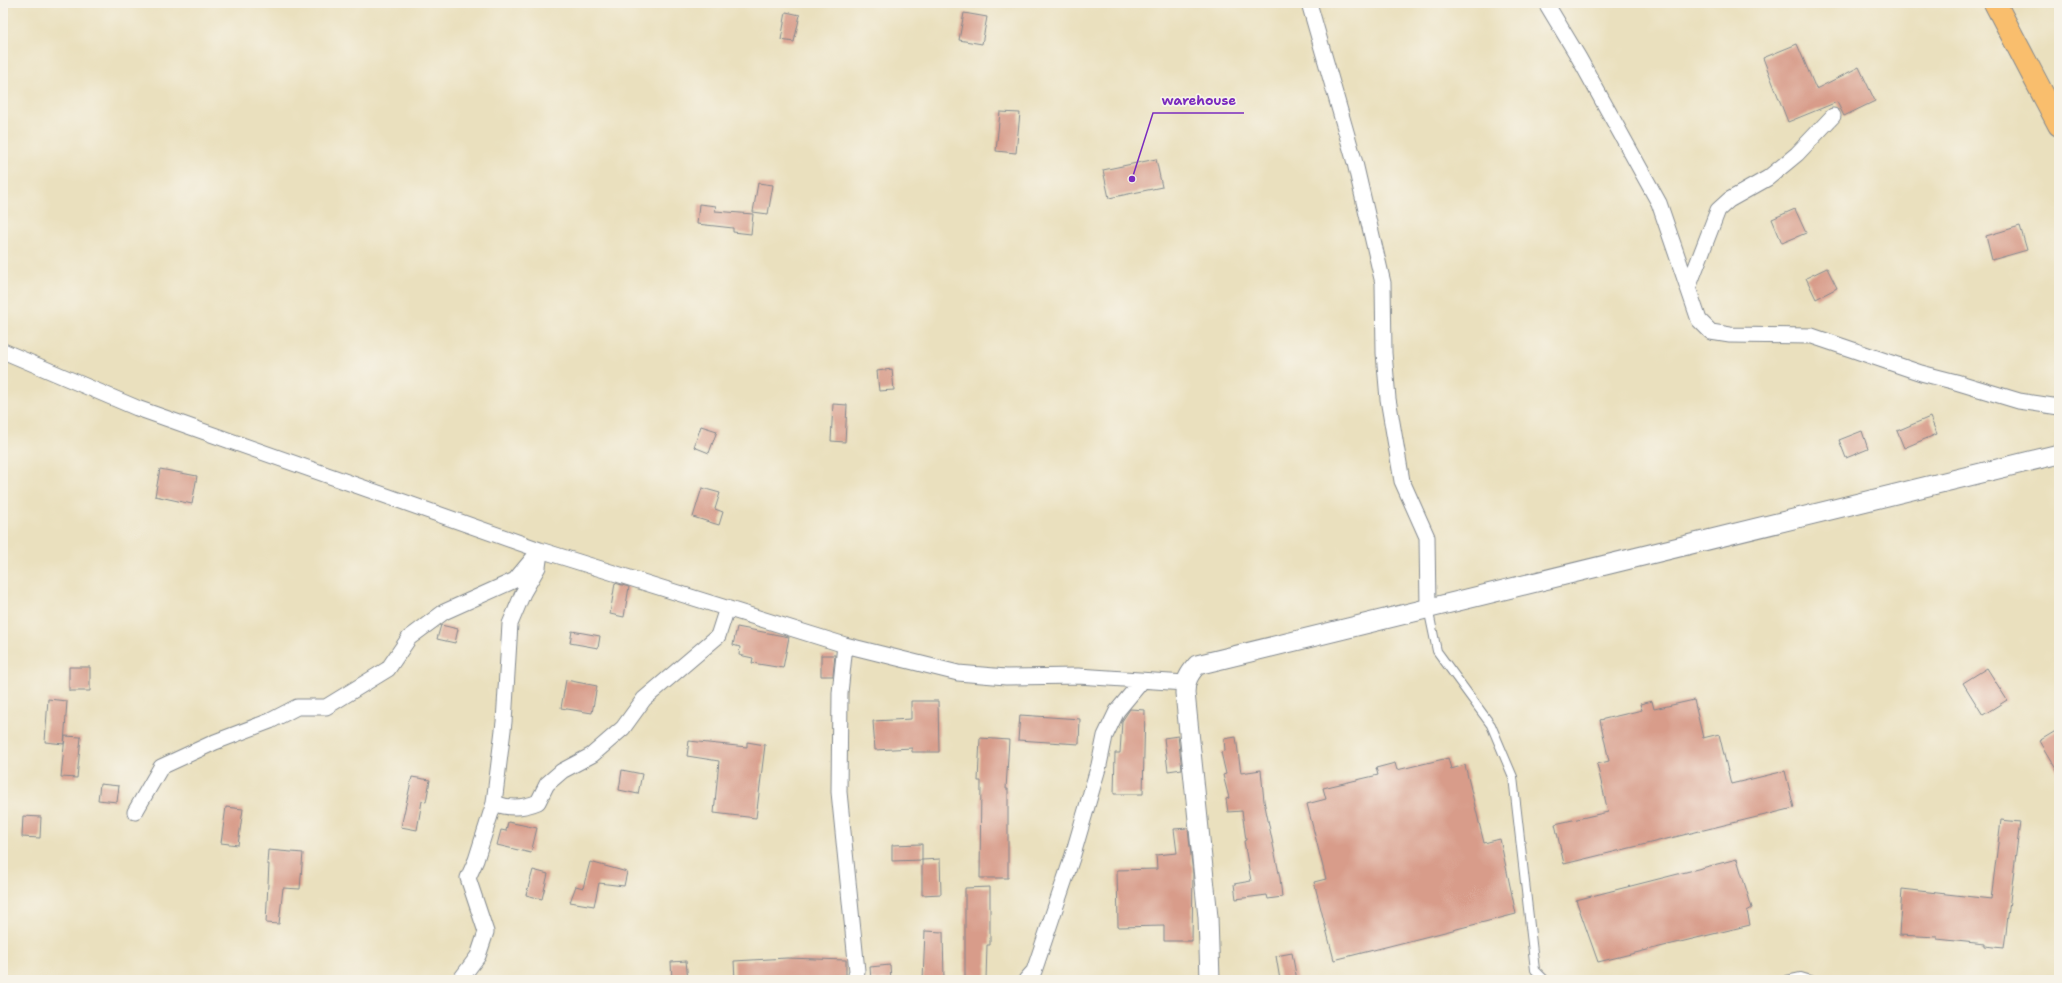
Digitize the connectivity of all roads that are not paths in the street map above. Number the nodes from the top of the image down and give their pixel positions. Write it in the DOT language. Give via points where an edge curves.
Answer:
graph roads {
  1 [pos="1309,3"];
  2 [pos="1546,3"];
  3 [pos="1996,3"];
  4 [pos="1833,116"];
  5 [pos="2059,125"];
  6 [pos="1688,288"];
  7 [pos="3,351"];
  8 [pos="2059,407"];
  9 [pos="2059,454"];
  10 [pos="540,550"];
  11 [pos="1428,607"];
  12 [pos="727,608"];
  13 [pos="845,645"];
  14 [pos="1142,681"];
  15 [pos="1185,683"];
  16 [pos="494,803"];
  17 [pos="135,812"];
  18 [pos="460,980"];
  19 [pos="855,980"];
  20 [pos="1026,980"];
  21 [pos="1210,980"];
  22 [pos="1546,980"];
  23 [pos="1787,980"];
  24 [pos="1811,980"];
  1 -- 11 [label="street" via="1355,163 1383,283 1384,353 1388,399 1402,481 1427,537"];
  2 -- 6 [label="street" via="1580,58 1659,203"];
  3 -- 5 [label="main road"];
  4 -- 6 [label="street" via="1768,178 1729,200 1718,210"];
  6 -- 8 [label="street" via="1699,320 1711,332 1730,335 1812,336 1893,365 2019,402"];
  7 -- 10 [label="street" via="137,408"];
  9 -- 11 [label="street"];
  10 -- 12 [label="street"];
  10 -- 16 [label="street" via="538,567 510,624 504,722"];
  10 -- 17 [label="street" via="515,580 444,612 409,638 388,668 326,706 297,707 161,767"];
  11 -- 15 [label="street" via="1197,665"];
  11 -- 22 [label="lane" via="1437,651 1491,726 1513,777 1535,970"];
  12 -- 13 [label="street"];
  12 -- 16 [label="street" via="718,636 644,699 623,728 592,755 562,771 548,784 538,802 528,807 505,808"];
  13 -- 14 [label="street" via="958,673 1006,677 1078,676"];
  13 -- 19 [label="street" via="840,693 839,792 857,971"];
  14 -- 15 [label="street"];
  14 -- 20 [label="street" via="1117,711 1105,736 1072,858 1034,971"];
  15 -- 21 [label="street" via="1208,917"];
  16 -- 18 [label="street" via="468,878 486,932 478,956"];
  23 -- 24 [label="lane" via="1801,977"];
}
